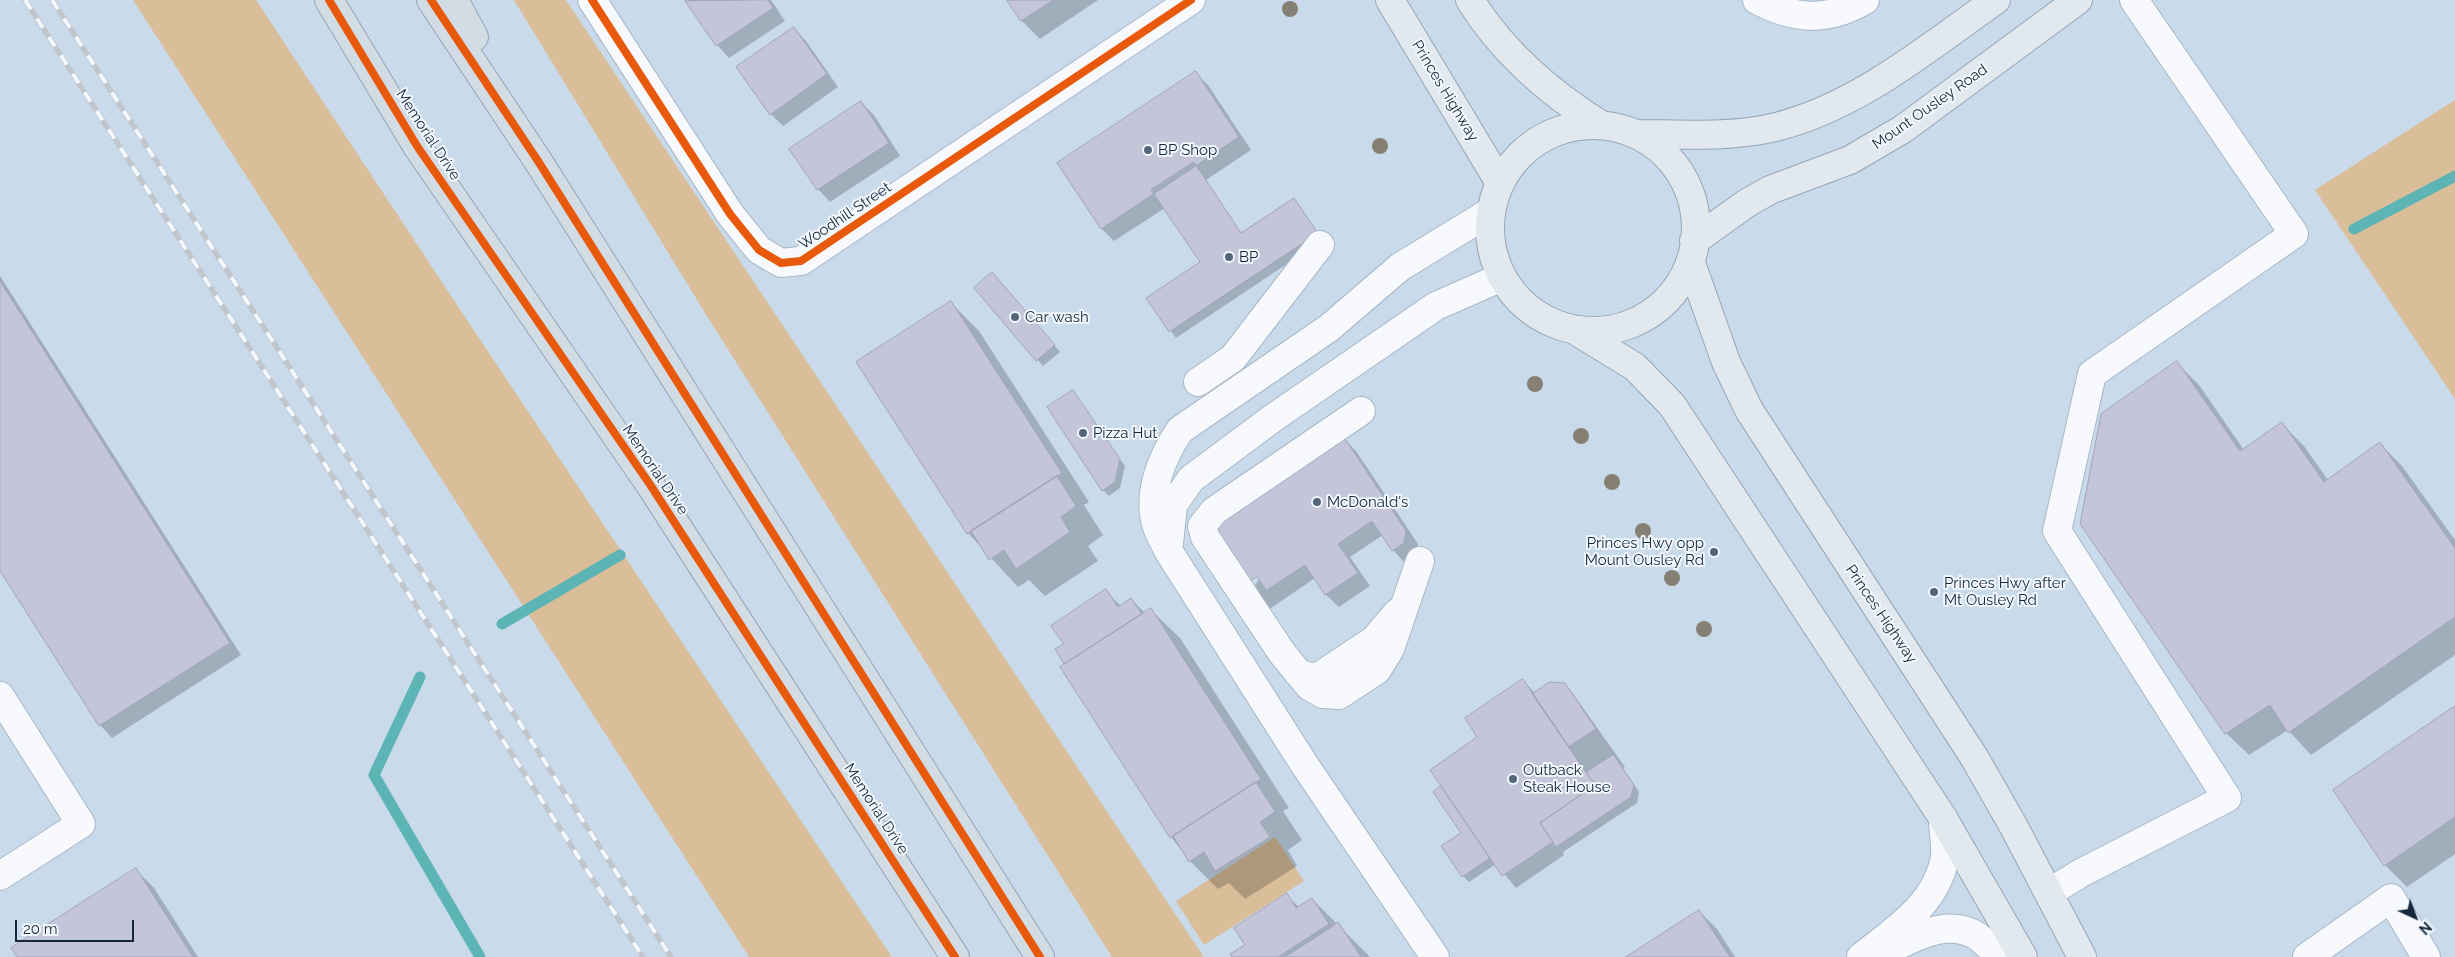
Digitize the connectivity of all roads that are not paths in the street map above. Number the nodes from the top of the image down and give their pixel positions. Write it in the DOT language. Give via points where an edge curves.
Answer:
graph roads {
  1 [pos="314,0"];
  2 [pos="329,0"];
  3 [pos="431,0"];
  4 [pos="454,0"];
  5 [pos="592,0"];
  6 [pos="1191,0"];
  7 [pos="1390,0"];
  8 [pos="1470,0"];
  9 [pos="1758,0"];
  10 [pos="1865,0"];
  11 [pos="1996,0"];
  12 [pos="2078,0"];
  13 [pos="2134,0"];
  14 [pos="1601,125"];
  15 [pos="1636,134"];
  16 [pos="417,146"];
  17 [pos="538,161"];
  18 [pos="1500,183"];
  19 [pos="1490,212"];
  20 [pos="1320,245"];
  21 [pos="1693,254"];
  22 [pos="1502,277"];
  23 [pos="1573,329"];
  24 [pos="1198,382"];
  25 [pos="1361,411"];
  26 [pos="1170,552"];
  27 [pos="1420,561"];
  28 [pos="0,696"];
  29 [pos="1943,818"];
  30 [pos="0,876"];
  31 [pos="2050,892"];
  32 [pos="955,957"];
  33 [pos="1040,957"];
  34 [pos="1435,957"];
  35 [pos="1861,957"];
  36 [pos="1874,957"];
  37 [pos="2001,957"];
  38 [pos="2023,957"];
  39 [pos="2082,957"];
  40 [pos="2307,957"];
  41 [pos="2426,957"];
  1 -- 16 [label="highway"];
  2 -- 16 [label="highway, Memorial Drive"];
  3 -- 17 [label="highway"];
  4 -- 17 [label="highway"];
  5 -- 6 [label="street, Woodhill Street" via="730,214 758,250 781,263 801,262"];
  7 -- 18 [label="main road, Princes Highway"];
  8 -- 14 [label="main road" via="1494,36 1515,58 1567,104"];
  9 -- 10 [label="street" via="1773,8 1803,16 1820,16 1847,10"];
  11 -- 15 [label="main road" via="1893,72 1809,117 1776,127 1738,133"];
  12 -- 21 [label="main road, Mount Ousley Road" via="1876,146 1850,160 1770,190 1747,203"];
  13 -- 31 [label="street" via="2294,234 2092,374 2058,531 2227,798"];
  14 -- 15 [label="main road"];
  14 -- 18 [label="main road" via="1571,127 1542,138 1517,157"];
  15 -- 21 [label="main road, Princes Highway" via="1665,154 1684,179 1694,209"];
  16 -- 32 [label="highway, Memorial Drive" via="651,486"];
  17 -- 33 [label="highway"];
  18 -- 19 [label="main road"];
  19 -- 22 [label="main road" via="1491,246"];
  19 -- 26 [label="street" via="1400,267 1329,328 1180,430 1162,464 1153,506 1157,527"];
  20 -- 24 [label="street" via="1233,358"];
  21 -- 23 [label="main road, Mount Ousley Road" via="1666,299 1639,320 1607,330"];
  21 -- 31 [label="main road, Princes Highway" via="1726,362 1749,410 1974,757"];
  22 -- 23 [label="main road" via="1520,302 1545,319"];
  22 -- 26 [label="street" via="1436,306 1273,418 1191,479 1173,504"];
  23 -- 29 [label="main road" via="1635,367 1672,405"];
  25 -- 27 [label="street" via="1214,511 1202,526 1209,544 1282,653 1298,673 1310,677 1320,676 1374,640 1404,604"];
  26 -- 34 [label="street" via="1304,764"];
  28 -- 30 [label="street" via="81,824"];
  29 -- 35 [label="street" via="1945,856 1935,886 1916,914"];
  29 -- 38 [label="main road"];
  31 -- 39 [label="main road, Princes Highway"];
  36 -- 37 [label="street" via="1930,932 1954,928 1976,936"];
  40 -- 41 [label="street" via="2391,898"];
}
